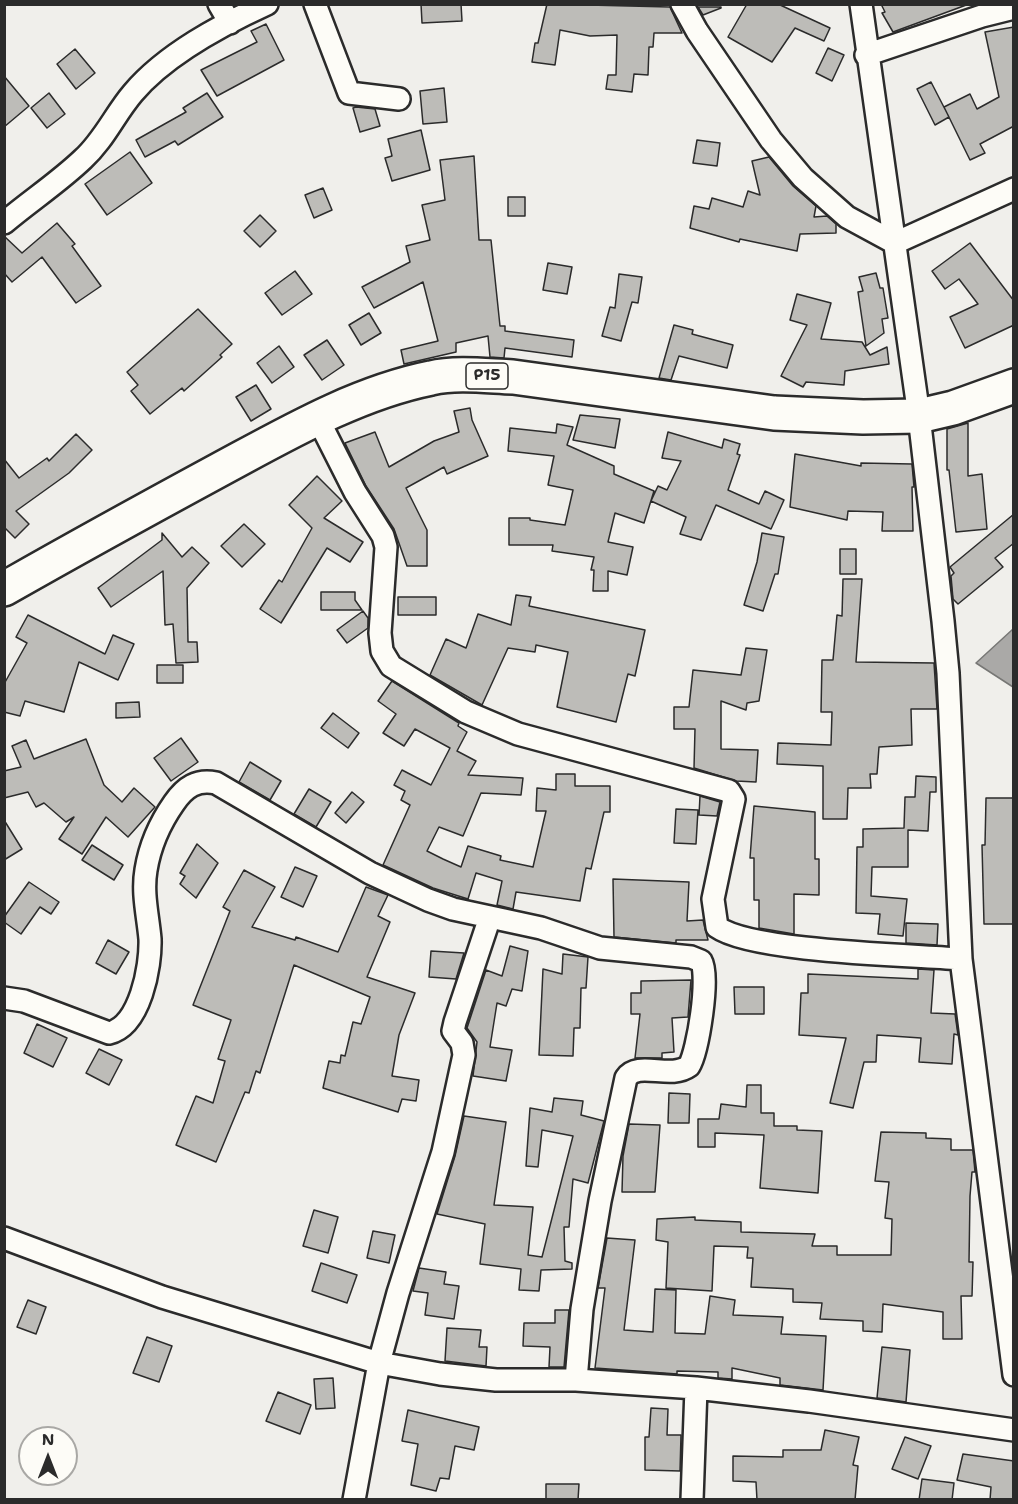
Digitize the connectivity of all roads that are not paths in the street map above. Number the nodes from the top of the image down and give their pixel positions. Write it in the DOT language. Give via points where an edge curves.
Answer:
graph roads {
  1 [pos="219,4"];
  2 [pos="267,4"];
  3 [pos="315,4"];
  4 [pos="682,4"];
  5 [pos="861,4"];
  6 [pos="1014,8"];
  7 [pos="230,23"];
  8 [pos="866,55"];
  9 [pos="399,99"];
  10 [pos="1014,189"];
  11 [pos="4,223"];
  12 [pos="895,243"];
  13 [pos="1014,386"];
  14 [pos="919,416"];
  15 [pos="318,419"];
  16 [pos="4,589"];
  17 [pos="490,917"];
  18 [pos="961,958"];
  19 [pos="4,998"];
  20 [pos="4,1238"];
  21 [pos="1005,1248"];
  22 [pos="379,1362"];
  23 [pos="1014,1375"];
  24 [pos="576,1380"];
  25 [pos="696,1388"];
  26 [pos="1014,1430"];
  27 [pos="354,1500"];
  28 [pos="692,1500"];
  1 -- 7 [label="street"];
  2 -- 7 [label="street"];
  3 -- 9 [label="street" via="349,93"];
  4 -- 12 [label="street" via="771,140 803,178 846,218"];
  5 -- 8 [label="street"];
  6 -- 8 [label="street"];
  7 -- 11 [label="street" via="149,78 85,158"];
  8 -- 12 [label="street"];
  10 -- 12 [label="street"];
  12 -- 14 [label="street"];
  13 -- 14 [label="main road, P15"];
  14 -- 15 [label="main road, P15" via="774,413 522,378 472,375 413,382"];
  14 -- 18 [label="street" via="948,673"];
  15 -- 16 [label="main road, P15" via="160,501"];
  15 -- 18 [label="street" via="355,492 383,536 386,547 380,633 382,651 391,666 466,711 518,734 729,791 734,800 713,899 717,927 726,933 777,945"];
  17 -- 19 [label="street" via="453,909 405,891 216,783 204,780 189,786 176,800 153,842 146,871 150,956 128,1024 109,1033 24,1001"];
  17 -- 22 [label="street" via="453,1031 462,1043 464,1055 443,1152"];
  17 -- 24 [label="street" via="541,928 600,948 696,958 704,969 695,1048 689,1066 674,1072 639,1069 627,1078 598,1212 582,1309"];
  18 -- 21 [label="street"];
  20 -- 22 [label="street" via="162,1297"];
  21 -- 23 [label="street"];
  22 -- 24 [label="street" via="496,1380"];
  22 -- 27 [label="street"];
  24 -- 25 [label="street"];
  25 -- 26 [label="street"];
  25 -- 28 [label="street"];
}
